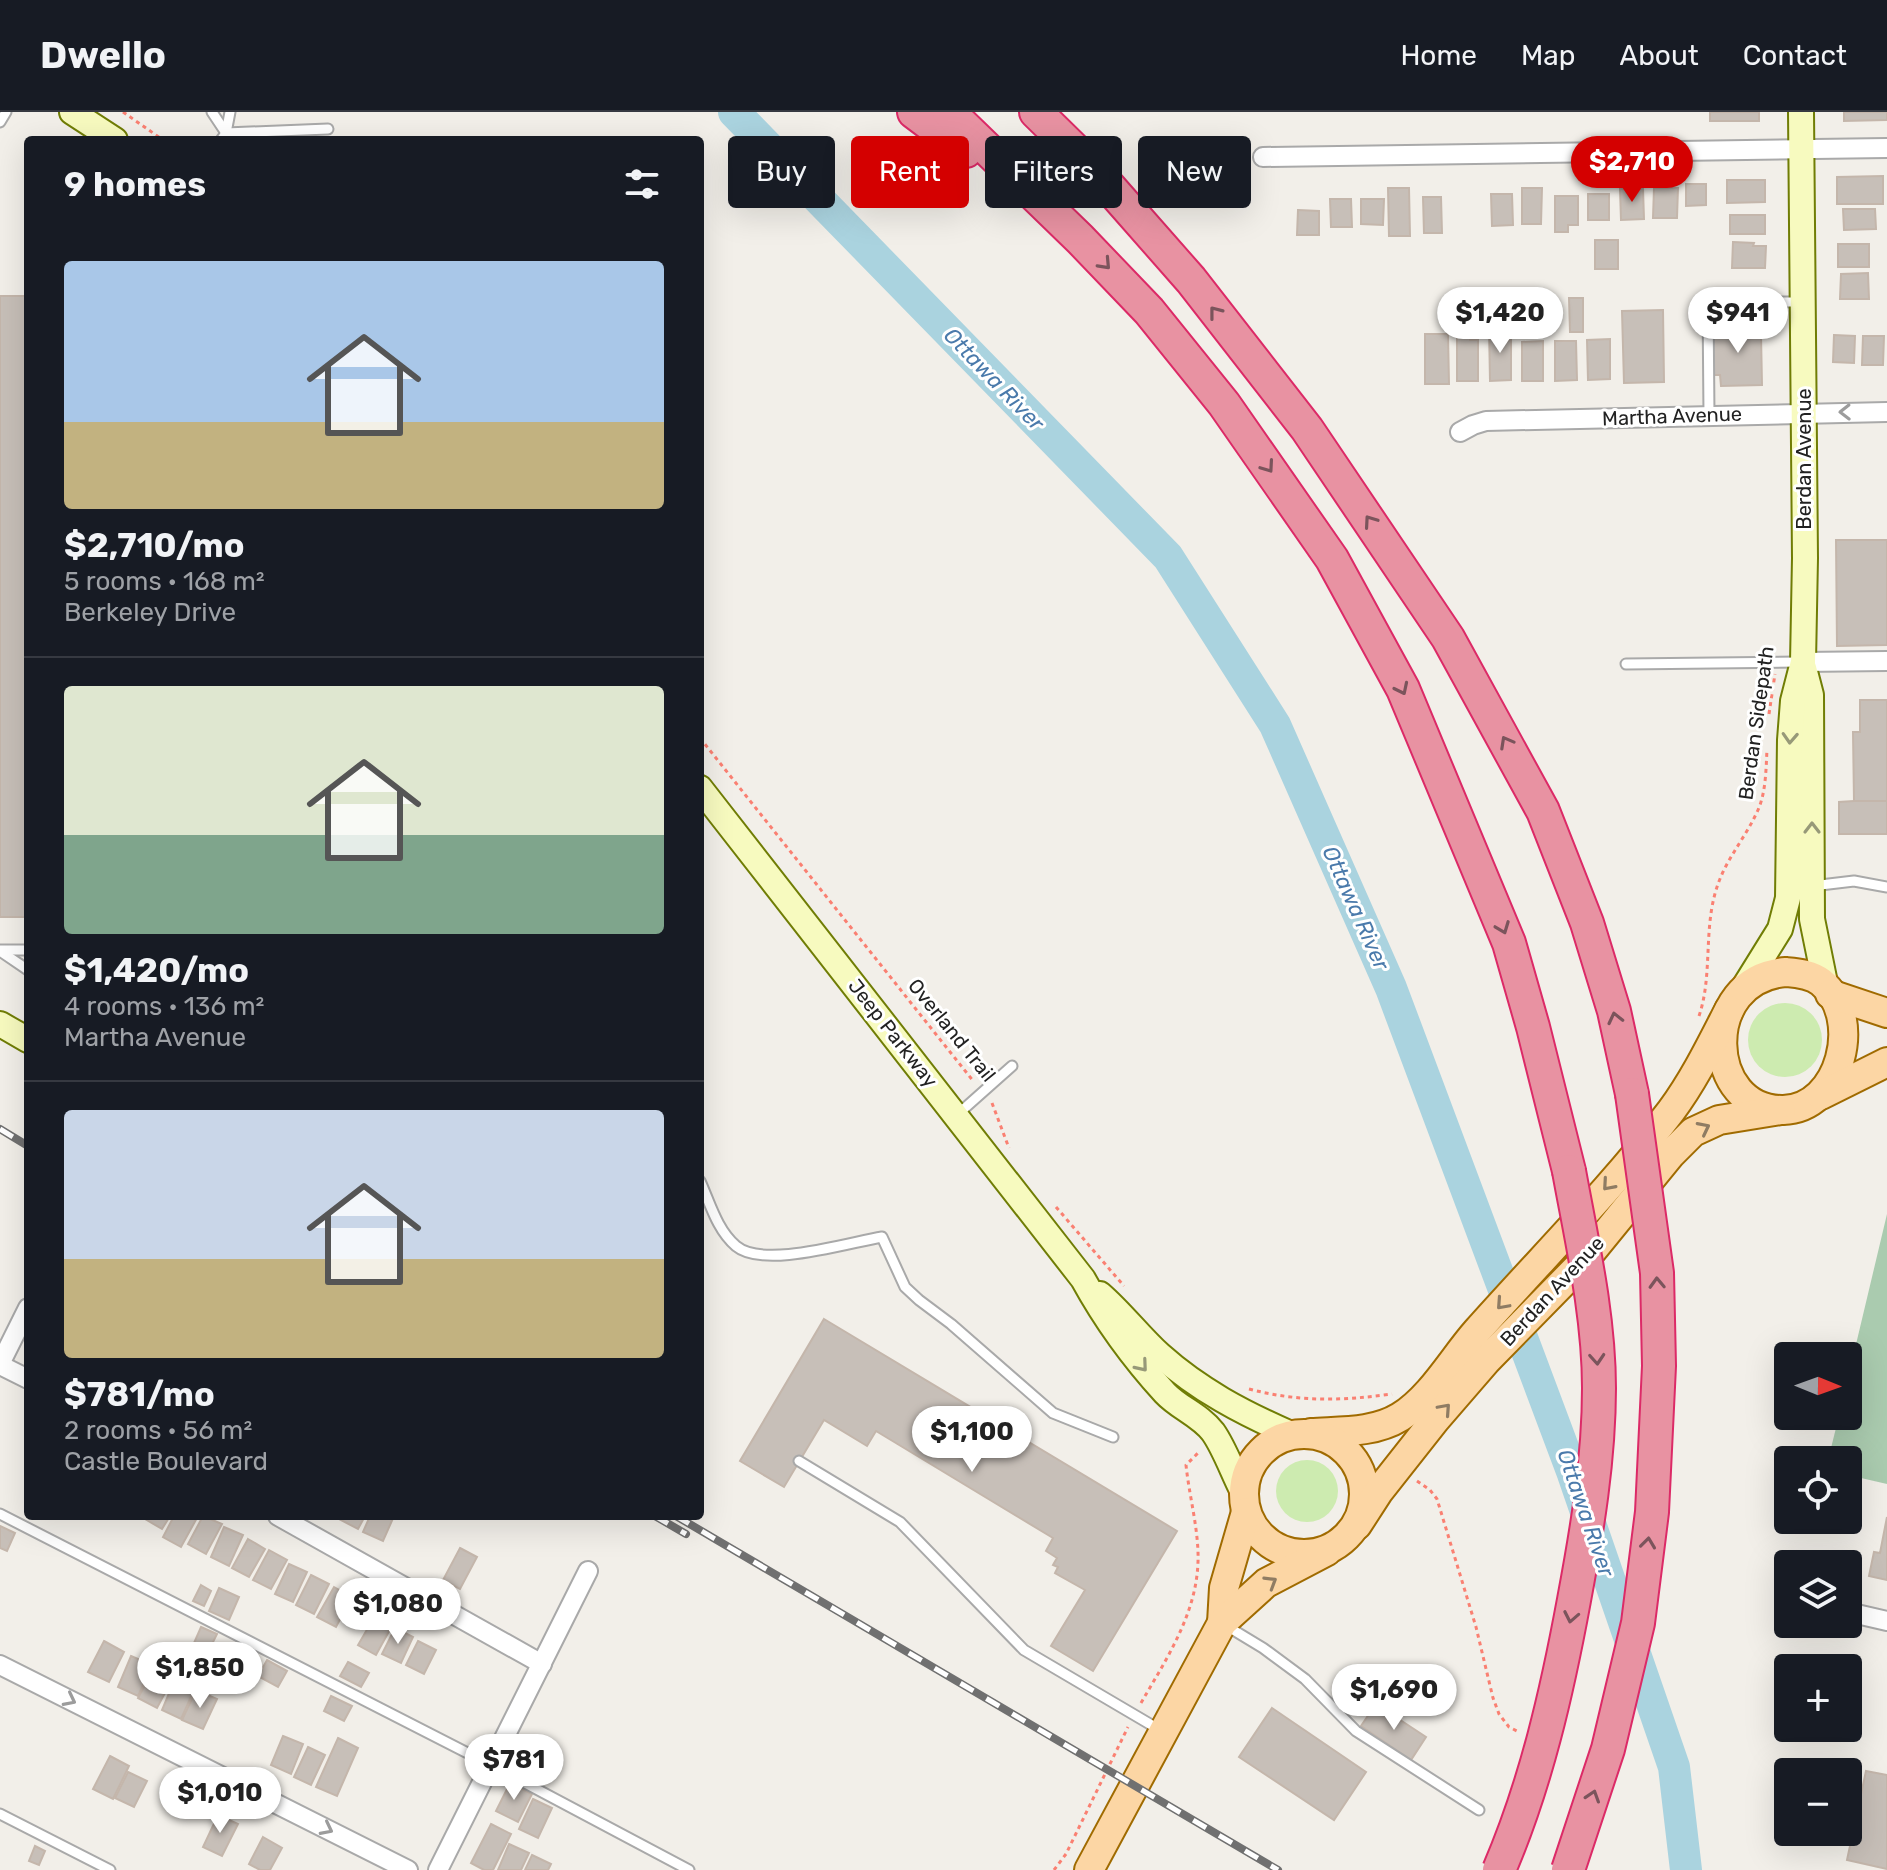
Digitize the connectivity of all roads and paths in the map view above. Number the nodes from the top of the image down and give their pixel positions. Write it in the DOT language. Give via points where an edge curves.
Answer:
graph roads {
  1 [pos="6,112"];
  2 [pos="72,112"];
  3 [pos="123,112"];
  4 [pos="212,112"];
  5 [pos="230,112"];
  6 [pos="914,112"];
  7 [pos="949,112"];
  8 [pos="1036,112"];
  9 [pos="1054,112"];
  10 [pos="1801,112"];
  11 [pos="0,122"];
  12 [pos="328,129"];
  13 [pos="109,136"];
  14 [pos="157,136"];
  15 [pos="224,136"];
  16 [pos="1060,136"];
  17 [pos="1070,136"];
  18 [pos="1887,148"];
  19 [pos="1801,150"];
  20 [pos="1263,157"];
  21 [pos="1122,202"];
  22 [pos="1064,222"];
  23 [pos="1803,302"];
  24 [pos="1887,412"];
  25 [pos="1804,413"];
  26 [pos="1709,415"];
  27 [pos="1460,432"];
  28 [pos="1887,661"];
  29 [pos="1778,662"];
  30 [pos="1803,662"];
  31 [pos="1626,664"];
  32 [pos="1768,727"];
  33 [pos="704,743"];
  34 [pos="1768,743"];
  35 [pos="704,793"];
  36 [pos="1812,886"];
  37 [pos="1887,887"];
  38 [pos="24,950"];
  39 [pos="0,951"];
  40 [pos="24,967"];
  41 [pos="1828,991"];
  42 [pos="1736,999"];
  43 [pos="1887,1013"];
  44 [pos="1697,1022"];
  45 [pos="0,1024"];
  46 [pos="24,1038"];
  47 [pos="1887,1062"];
  48 [pos="1012,1066"];
  49 [pos="983,1092"];
  50 [pos="1813,1099"];
  51 [pos="1781,1110"];
  52 [pos="957,1115"];
  53 [pos="1014,1154"];
  54 [pos="704,1190"];
  55 [pos="1054,1205"];
  56 [pos="1083,1279"];
  57 [pos="1131,1293"];
  58 [pos="24,1316"];
  59 [pos="0,1364"];
  60 [pos="24,1377"];
  61 [pos="1246,1388"];
  62 [pos="1394,1394"];
  63 [pos="1301,1434"];
  64 [pos="1113,1437"];
  65 [pos="1195,1453"];
  66 [pos="799,1461"];
  67 [pos="1417,1481"];
  68 [pos="1245,1502"];
  69 [pos="0,1514"];
  70 [pos="285,1520"];
  71 [pos="1357,1525"];
  72 [pos="1327,1551"];
  73 [pos="1198,1552"];
  74 [pos="588,1571"];
  75 [pos="1862,1615"];
  76 [pos="1887,1621"];
  77 [pos="1222,1623"];
  78 [pos="542,1664"];
  79 [pos="0,1665"];
  80 [pos="1517,1731"];
  81 [pos="1163,1732"];
  82 [pos="491,1765"];
  83 [pos="1479,1810"];
  84 [pos="0,1814"];
  85 [pos="110,1870"];
  86 [pos="408,1870"];
  87 [pos="438,1870"];
  88 [pos="689,1870"];
  89 [pos="1089,1870"];
  90 [pos="1499,1870"];
  91 [pos="1568,1870"];
  1 -- 11 [label="lane"];
  2 -- 13 [label="street"];
  3 -- 14 [label="path"];
  4 -- 15 [label="lane"];
  5 -- 15 [label="lane"];
  6 -- 22 [label="highway"];
  7 -- 22 [label="highway"];
  8 -- 16 [label="highway"];
  9 -- 17 [label="highway"];
  10 -- 19 [label="street, Berdan Avenue"];
  12 -- 15 [label="lane"];
  18 -- 19 [label="street"];
  19 -- 20 [label="street"];
  19 -- 23 [label="street, Berdan Avenue"];
  91 -- 21 [label="highway, one-way, bridge" via="1608,1749 1635,1637 1652,1512 1657,1273 1632,1094 1614,1011 1543,811 1448,638 1307,429 1191,280"];
  22 -- 90 [label="highway, one-way, bridge" via="1149,311 1224,404 1332,559 1403,689 1509,943 1533,1027 1569,1171 1599,1390 1594,1467 1566,1648 1543,1745"];
  23 -- 25 [label="street, Berdan Avenue"];
  23 -- 26 [label="lane" via="1708,302"];
  24 -- 25 [label="street, Martha Avenue, one-way"];
  25 -- 26 [label="street, Martha Avenue"];
  25 -- 30 [label="street, Berdan Avenue"];
  26 -- 27 [label="street, Martha Avenue" via="1486,421"];
  28 -- 30 [label="street"];
  29 -- 30 [label="lane"];
  29 -- 31 [label="lane"];
  29 -- 32 [label="path, Berdan Sidepath"];
  36 -- 30 [label="street, Berdan Avenue, one-way" via="1811,695"];
  30 -- 42 [label="street, Berdan Avenue, one-way" via="1790,740 1788,898 1780,929"];
  33 -- 49 [label="path, Overland Trail"];
  34 -- 44 [label="path, Berdan Sidepath" via="1758,809 1716,889 1705,997"];
  35 -- 52 [label="street, Jeep Parkway"];
  36 -- 37 [label="lane" via="1854,881"];
  36 -- 41 [label="street, Berdan Avenue" via="1812,919"];
  38 -- 39 [label="lane"];
  39 -- 40 [label="lane"];
  41 -- 42 [label="main road" via="1810,977 1786,972 1764,976"];
  41 -- 43 [label="main road"];
  41 -- 50 [label="main road" via="1845,1039 1838,1067"];
  42 -- 51 [label="main road" via="1724,1024 1722,1050 1733,1084 1750,1101"];
  42 -- 63 [label="main road, Berdan Avenue, one-way" via="1691,1080 1650,1137 1420,1400 1401,1417 1370,1429"];
  45 -- 46 [label="street"];
  47 -- 50 [label="main road"];
  48 -- 49 [label="lane"];
  49 -- 52 [label="lane"];
  49 -- 53 [label="path, Overland Trail"];
  50 -- 51 [label="main road"];
  71 -- 51 [label="main road, Berdan Avenue, one-way" via="1404,1457 1486,1361 1582,1263 1693,1132 1719,1120"];
  52 -- 56 [label="street, Jeep Parkway"];
  54 -- 64 [label="lane" via="722,1229 747,1254 771,1256 882,1237 905,1287 919,1300 1053,1413"];
  55 -- 57 [label="path"];
  56 -- 63 [label="street, Jeep Parkway" via="1191,1382 1225,1403"];
  56 -- 68 [label="street, Jeep Parkway, one-way" via="1105,1320 1168,1397 1215,1434"];
  58 -- 59 [label="street"];
  59 -- 60 [label="street"];
  61 -- 62 [label="path" via="1281,1398"];
  63 -- 68 [label="main road" via="1273,1442 1258,1455 1247,1472"];
  63 -- 71 [label="main road" via="1331,1439 1359,1467 1365,1486"];
  65 -- 73 [label="path" via="1186,1465"];
  66 -- 81 [label="lane" via="900,1522 1024,1650"];
  67 -- 80 [label="path" via="1437,1499 1493,1698 1499,1714"];
  68 -- 72 [label="main road" via="1255,1530 1269,1544 1287,1553"];
  68 -- 77 [label="main road" via="1224,1588"];
  69 -- 82 [label="lane"];
  70 -- 78 [label="street"];
  71 -- 72 [label="main road"];
  77 -- 72 [label="main road, one-way" via="1266,1583"];
  74 -- 78 [label="street"];
  75 -- 76 [label="street"];
  77 -- 81 [label="main road"];
  77 -- 83 [label="lane" via="1305,1679 1356,1731"];
  78 -- 82 [label="street"];
  79 -- 86 [label="street, one-way"];
  81 -- 89 [label="main road"];
  82 -- 87 [label="street"];
  82 -- 88 [label="lane"];
  84 -- 85 [label="lane"];
}
